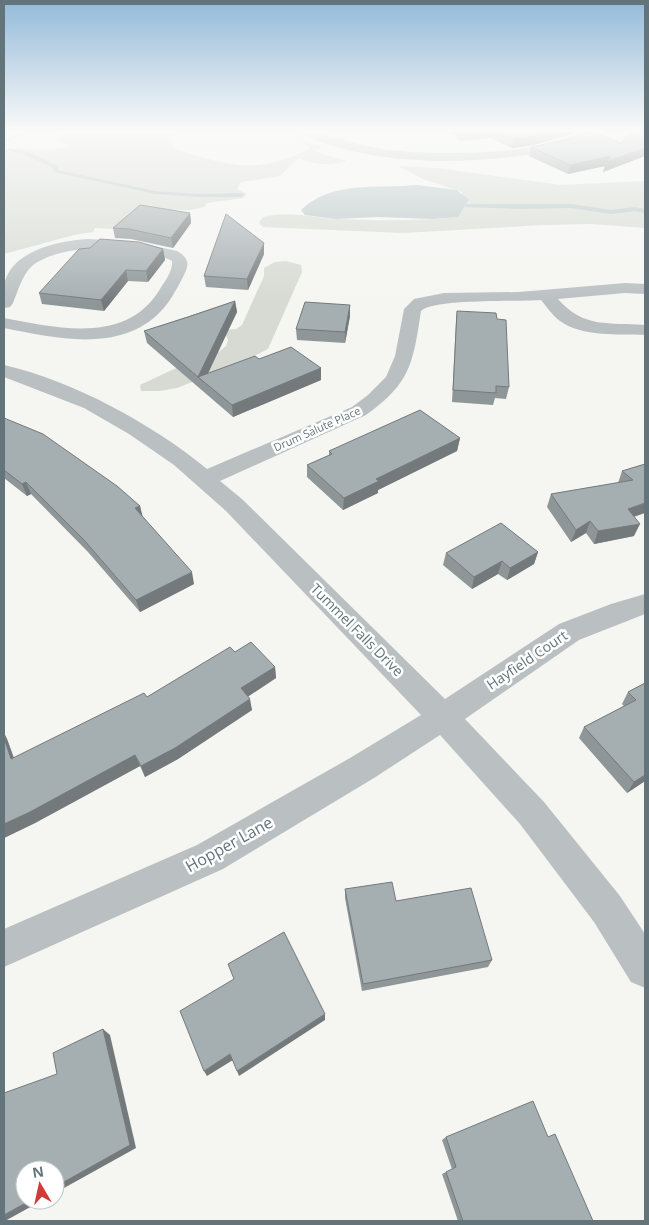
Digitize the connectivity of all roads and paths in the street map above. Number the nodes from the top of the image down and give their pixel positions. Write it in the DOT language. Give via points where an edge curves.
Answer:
graph roads {
  1 [pos="645,289"];
  2 [pos="545,295"];
  3 [pos="4,303"];
  4 [pos="4,323"];
  5 [pos="645,330"];
  6 [pos="4,371"];
  7 [pos="205,478"];
  8 [pos="645,604"];
  9 [pos="443,717"];
  10 [pos="4,948"];
  11 [pos="645,968"];
  1 -- 2 [label="street, Drum Salute Place"];
  2 -- 5 [label="street" via="566,317 577,323"];
  2 -- 7 [label="street, Drum Salute Place" via="444,298 420,303 413,309 401,370 380,397 359,411"];
  3 -- 4 [label="street" via="20,270 27,263 78,244 161,250 181,262 155,309 126,327 79,336"];
  6 -- 7 [label="street, Tummel Falls Drive" via="91,404 137,429"];
  7 -- 9 [label="street, Tummel Falls Drive"];
  8 -- 9 [label="street, Hayfield Court" via="569,632"];
  9 -- 10 [label="street, Hopper Lane" via="210,857"];
  9 -- 11 [label="street, Tummel Falls Drive" via="532,813 607,909"];
}
